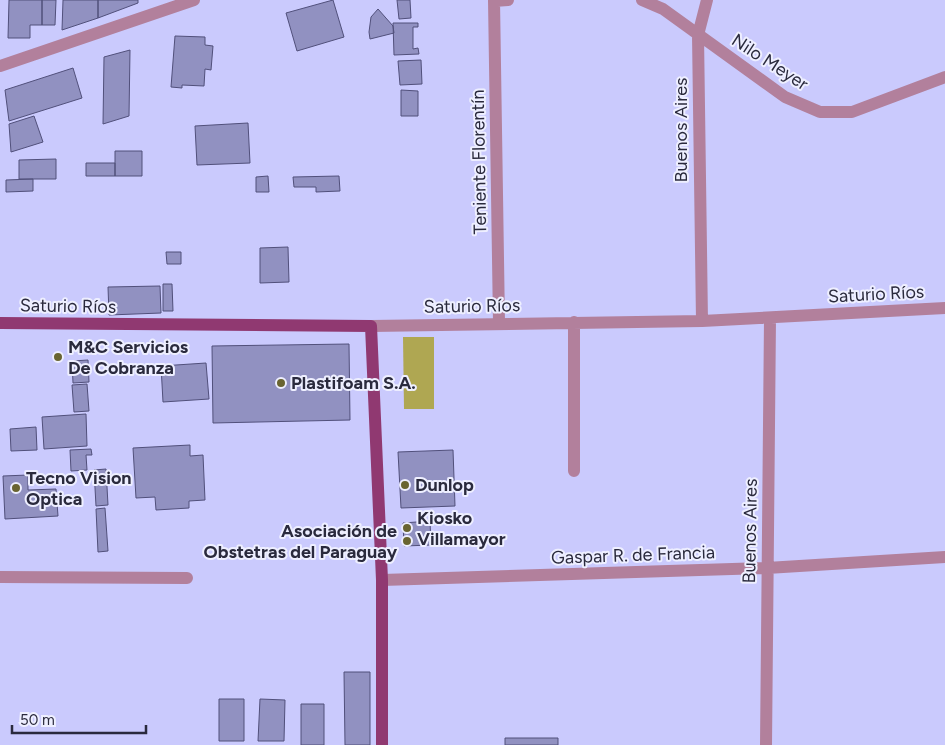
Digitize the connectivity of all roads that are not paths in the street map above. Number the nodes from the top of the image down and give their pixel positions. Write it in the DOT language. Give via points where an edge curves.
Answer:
graph roads {
  1 [pos="194,0"];
  2 [pos="494,0"];
  3 [pos="508,0"];
  4 [pos="642,0"];
  5 [pos="707,0"];
  6 [pos="698,35"];
  7 [pos="0,66"];
  8 [pos="945,77"];
  9 [pos="945,308"];
  10 [pos="770,318"];
  11 [pos="702,321"];
  12 [pos="574,322"];
  13 [pos="0,323"];
  14 [pos="499,323"];
  15 [pos="371,326"];
  16 [pos="574,471"];
  17 [pos="945,557"];
  18 [pos="767,568"];
  19 [pos="0,577"];
  20 [pos="187,578"];
  21 [pos="382,580"];
  22 [pos="382,745"];
  23 [pos="766,745"];
  1 -- 7 [label="street"];
  2 -- 3 [label="street"];
  2 -- 14 [label="street, Teniente Florentín"];
  4 -- 6 [label="street, Nilo Meyer" via="663,9"];
  5 -- 6 [label="street, Buenos Aires"];
  6 -- 8 [label="street, Nilo Meyer" via="785,97 820,112 852,112"];
  6 -- 11 [label="street, Buenos Aires"];
  9 -- 10 [label="street, Saturio Ríos"];
  10 -- 11 [label="street, Saturio Ríos"];
  10 -- 18 [label="street, Buenos Aires"];
  11 -- 12 [label="street, Saturio Ríos"];
  12 -- 14 [label="street, Saturio Ríos"];
  12 -- 16 [label="street"];
  13 -- 15 [label="main road, Saturio Ríos"];
  14 -- 15 [label="street, Saturio Ríos"];
  15 -- 21 [label="main road"];
  17 -- 18 [label="street, Gaspar R. de Francia"];
  18 -- 21 [label="street, Gaspar R. de Francia"];
  18 -- 23 [label="street, Buenos Aires"];
  19 -- 20 [label="street"];
  21 -- 22 [label="main road"];
}
